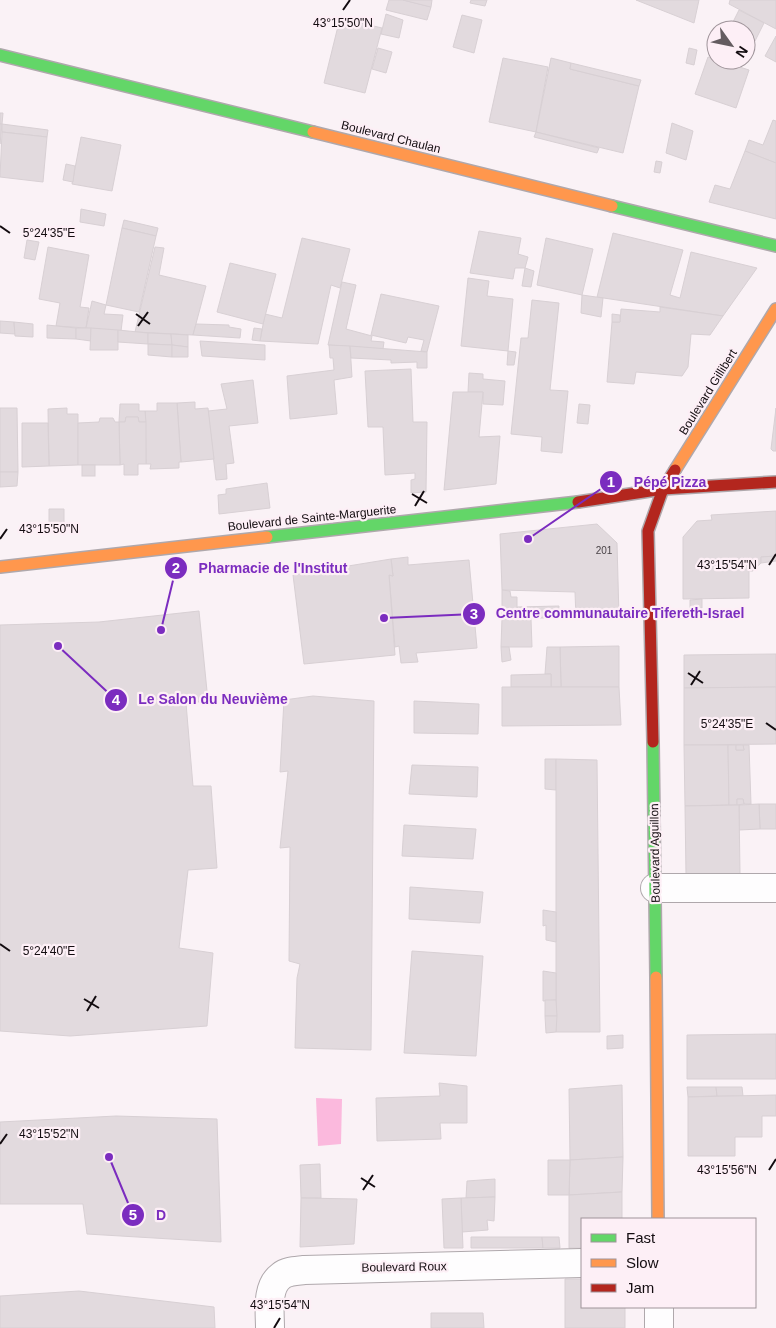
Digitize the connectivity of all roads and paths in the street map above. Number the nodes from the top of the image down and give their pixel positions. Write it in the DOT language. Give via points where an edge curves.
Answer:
graph roads {
  1 [pos="0,56"];
  2 [pos="776,246"];
  3 [pos="776,309"];
  4 [pos="776,482"];
  5 [pos="663,489"];
  6 [pos="0,567"];
  7 [pos="655,888"];
  8 [pos="776,888"];
  9 [pos="658,1218"];
  10 [pos="581,1263"];
  11 [pos="659,1308"];
  12 [pos="270,1328"];
  13 [pos="659,1328"];
  1 -- 2 [label="street, Boulevard Chaulan"];
  3 -- 5 [label="street, Boulevard Gillibert"];
  4 -- 5 [label="street, Boulevard de Sainte-Marguerite"];
  5 -- 6 [label="street, Boulevard de Sainte-Marguerite" via="610,498"];
  5 -- 7 [label="street, Boulevard Aguillon" via="648,531"];
  7 -- 8 [label="street"];
  7 -- 9 [label="street, Boulevard Aguillon"];
  10 -- 12 [label="street, Boulevard Roux" via="291,1272 280,1276 274,1286 270,1297"];
  11 -- 13 [label="street"];
}
